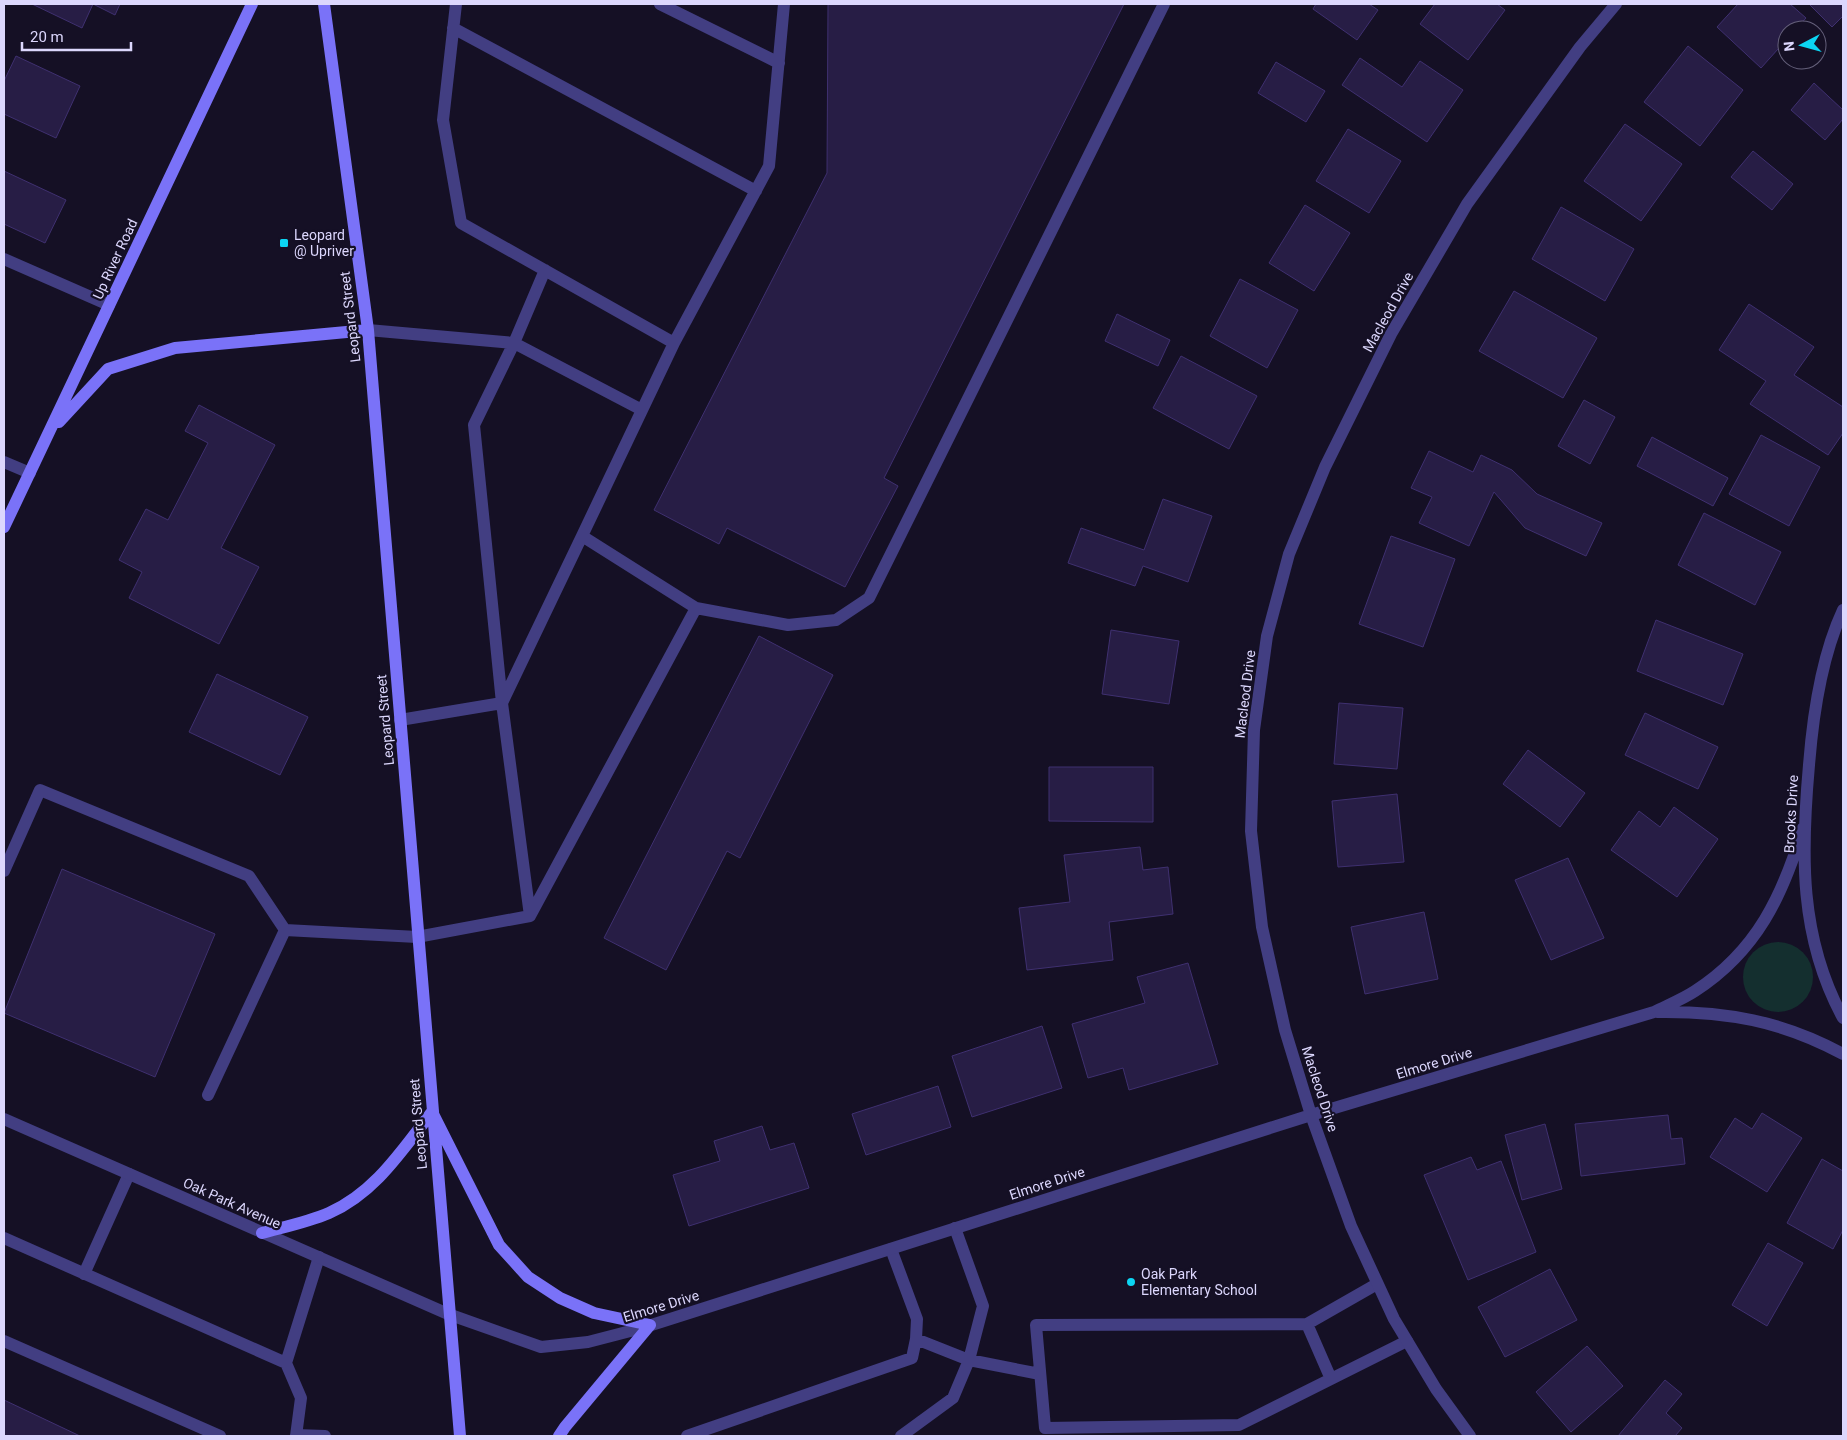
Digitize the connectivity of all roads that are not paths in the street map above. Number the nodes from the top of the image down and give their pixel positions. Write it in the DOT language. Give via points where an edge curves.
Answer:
graph roads {
  1 [pos="252,4"];
  2 [pos="324,4"];
  3 [pos="456,4"];
  4 [pos="660,4"];
  5 [pos="784,4"];
  6 [pos="1164,4"];
  7 [pos="1616,4"];
  8 [pos="453,28"];
  9 [pos="779,63"];
  10 [pos="756,192"];
  11 [pos="4,259"];
  12 [pos="545,270"];
  13 [pos="109,305"];
  14 [pos="368,330"];
  15 [pos="514,342"];
  16 [pos="674,343"];
  17 [pos="642,410"];
  18 [pos="50,431"];
  19 [pos="4,462"];
  20 [pos="30,473"];
  21 [pos="4,527"];
  22 [pos="582,536"];
  23 [pos="696,608"];
  24 [pos="1843,610"];
  25 [pos="502,703"];
  26 [pos="400,720"];
  27 [pos="1803,828"];
  28 [pos="4,871"];
  29 [pos="530,916"];
  30 [pos="285,930"];
  31 [pos="417,937"];
  32 [pos="1654,1012"];
  33 [pos="1843,1018"];
  34 [pos="1843,1054"];
  35 [pos="208,1095"];
  36 [pos="432,1112"];
  37 [pos="1311,1115"];
  38 [pos="4,1119"];
  39 [pos="129,1174"];
  40 [pos="955,1228"];
  41 [pos="262,1233"];
  42 [pos="4,1238"];
  43 [pos="891,1249"];
  44 [pos="319,1257"];
  45 [pos="84,1274"];
  46 [pos="1377,1284"];
  47 [pos="448,1314"];
  48 [pos="1307,1324"];
  49 [pos="650,1325"];
  50 [pos="916,1339"];
  51 [pos="4,1341"];
  52 [pos="1407,1341"];
  53 [pos="969,1360"];
  54 [pos="286,1363"];
  55 [pos="1040,1374"];
  56 [pos="1331,1379"];
  57 [pos="220,1436"];
  58 [pos="296,1436"];
  59 [pos="325,1436"];
  60 [pos="460,1436"];
  61 [pos="559,1436"];
  62 [pos="687,1436"];
  63 [pos="901,1436"];
  64 [pos="1470,1436"];
  1 -- 13 [label="main road, Up River Road"];
  2 -- 14 [label="main road, Leopard Street"];
  3 -- 8 [label="street"];
  4 -- 9 [label="street"];
  5 -- 9 [label="street"];
  6 -- 23 [label="street" via="869,598 836,620 788,625"];
  7 -- 37 [label="street, Macleod Drive" via="1580,47 1458,220 1391,334 1325,467 1289,554 1267,636 1254,730 1251,831 1262,927 1286,1030"];
  8 -- 10 [label="street"];
  8 -- 12 [label="street" via="443,120 461,223"];
  9 -- 10 [label="street" via="769,166"];
  10 -- 16 [label="street"];
  11 -- 13 [label="street"];
  12 -- 15 [label="street"];
  12 -- 16 [label="street"];
  13 -- 18 [label="main road, Up River Road"];
  14 -- 15 [label="street"];
  14 -- 18 [label="main road" via="175,348 108,369"];
  14 -- 26 [label="main road, Leopard Street"];
  15 -- 17 [label="street"];
  15 -- 25 [label="street" via="474,425"];
  16 -- 17 [label="street"];
  17 -- 22 [label="street"];
  18 -- 20 [label="main road, Up River Road"];
  19 -- 20 [label="street"];
  20 -- 21 [label="main road, Up River Road"];
  22 -- 23 [label="street"];
  22 -- 25 [label="street"];
  23 -- 29 [label="street"];
  24 -- 27 [label="street, Brooks Drive" via="1835,628 1813,717"];
  25 -- 26 [label="street"];
  25 -- 29 [label="street"];
  26 -- 31 [label="main road, Leopard Street"];
  27 -- 32 [label="street, Elmore Drive" via="1776,904 1754,938 1727,967 1695,991"];
  27 -- 33 [label="street, Brooks Drive" via="1803,874 1809,920 1821,965"];
  28 -- 30 [label="street" via="40,790 249,876"];
  29 -- 31 [label="street"];
  30 -- 31 [label="street"];
  30 -- 35 [label="street"];
  31 -- 36 [label="main road, Leopard Street"];
  32 -- 34 [label="street, Elmore Drive" via="1738,1015 1818,1040"];
  32 -- 37 [label="street, Elmore Drive"];
  36 -- 41 [label="main road" via="381,1177 363,1193 328,1214"];
  36 -- 47 [label="main road, Leopard Street"];
  36 -- 49 [label="main road" via="499,1246 528,1277 560,1298 594,1313"];
  37 -- 40 [label="street, Elmore Drive"];
  37 -- 46 [label="street, Macleod Drive" via="1351,1226"];
  38 -- 39 [label="street, Oak Park Avenue"];
  39 -- 41 [label="street, Oak Park Avenue"];
  39 -- 45 [label="street"];
  40 -- 43 [label="street, Elmore Drive"];
  40 -- 53 [label="street" via="983,1306"];
  41 -- 44 [label="street, Oak Park Avenue"];
  42 -- 45 [label="street"];
  43 -- 49 [label="street, Elmore Drive"];
  43 -- 50 [label="street" via="917,1319"];
  44 -- 47 [label="street, Oak Park Avenue"];
  44 -- 54 [label="street"];
  45 -- 54 [label="street"];
  46 -- 48 [label="street"];
  46 -- 52 [label="street, Macleod Drive"];
  47 -- 49 [label="street, Elmore Drive" via="541,1347 588,1342"];
  47 -- 60 [label="main road, Leopard Street"];
  48 -- 55 [label="street" via="1036,1325"];
  48 -- 56 [label="street"];
  49 -- 61 [label="main road"];
  50 -- 53 [label="street"];
  50 -- 62 [label="street" via="912,1358"];
  51 -- 57 [label="street"];
  52 -- 56 [label="street"];
  52 -- 64 [label="street, Macleod Drive"];
  53 -- 55 [label="street"];
  53 -- 63 [label="street" via="954,1398"];
  54 -- 58 [label="street" via="301,1398"];
  55 -- 56 [label="street" via="1045,1428 1240,1425"];
  58 -- 59 [label="street"];
}
